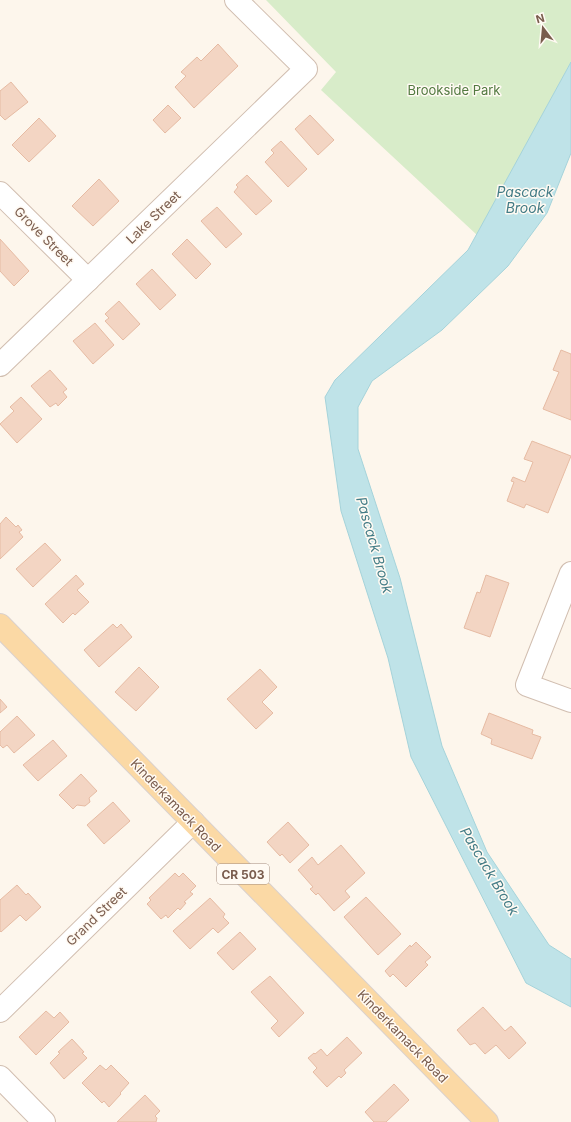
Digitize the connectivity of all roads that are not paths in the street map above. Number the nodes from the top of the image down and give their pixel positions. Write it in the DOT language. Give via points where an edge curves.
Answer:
graph roads {
  1 [pos="236,0"];
  2 [pos="0,192"];
  3 [pos="88,280"];
  4 [pos="0,365"];
  5 [pos="571,573"];
  6 [pos="0,625"];
  7 [pos="571,701"];
  8 [pos="193,822"];
  9 [pos="0,1011"];
  10 [pos="0,1077"];
  11 [pos="44,1122"];
  12 [pos="487,1122"];
  1 -- 3 [label="street, Lake Street" via="306,69"];
  2 -- 3 [label="street, Grove Street"];
  3 -- 4 [label="street, Lake Street"];
  5 -- 7 [label="street" via="527,685"];
  6 -- 8 [label="main road, Kinderkamack Road / CR 503"];
  8 -- 9 [label="street, Grand Street"];
  8 -- 12 [label="main road, Kinderkamack Road / CR 503"];
  10 -- 11 [label="street"];
}
